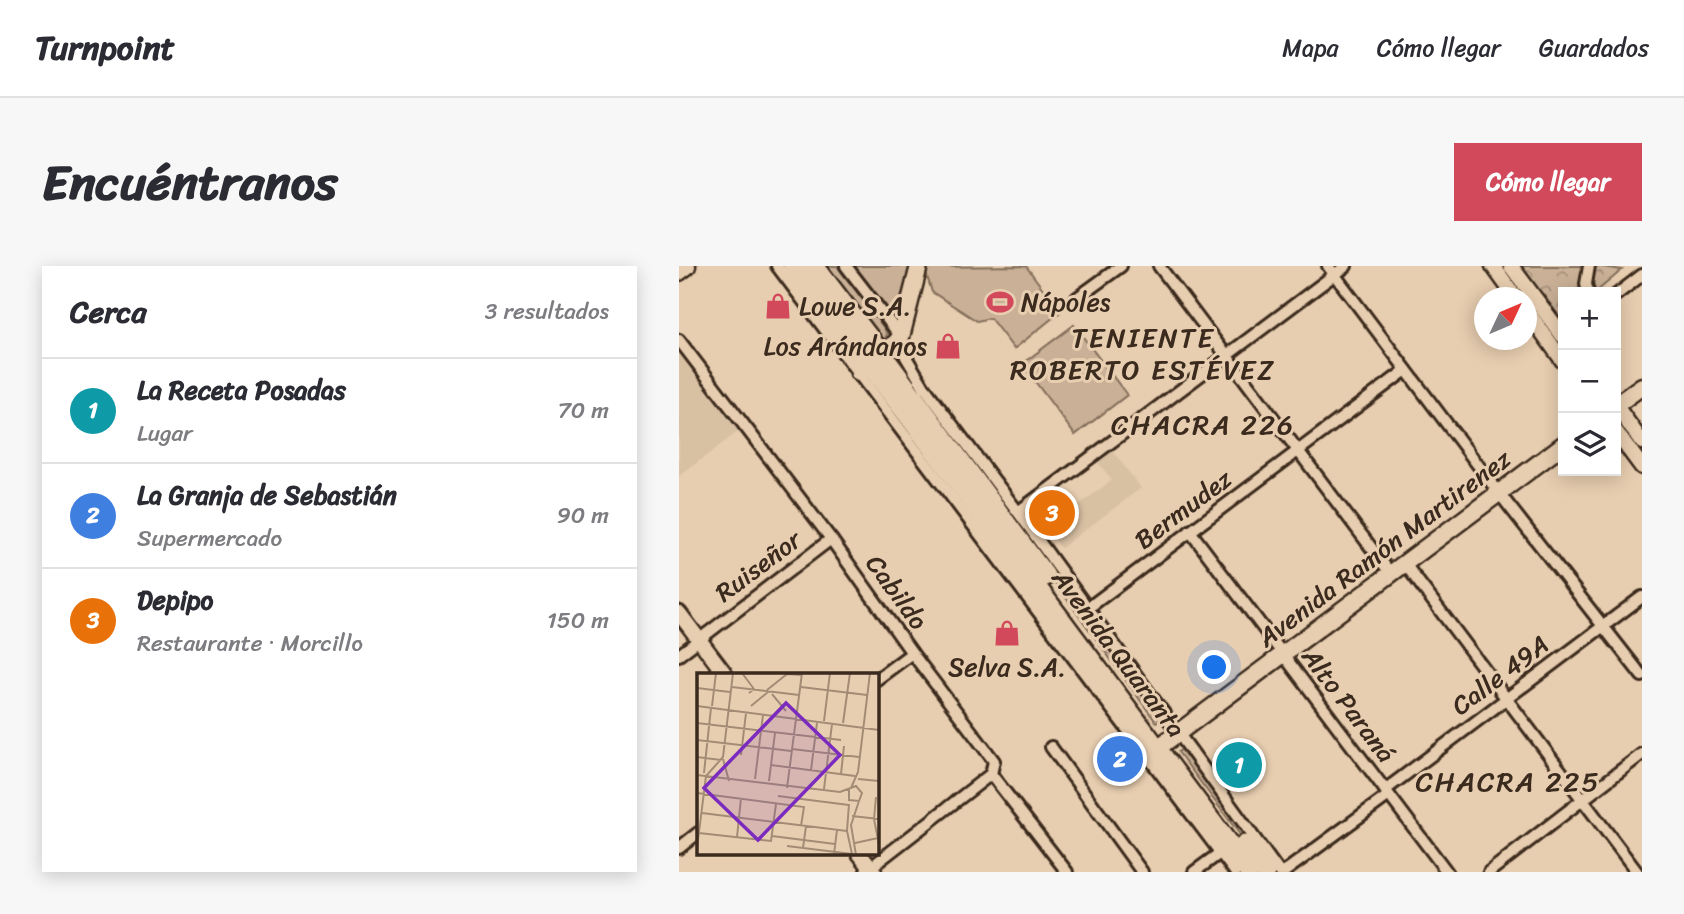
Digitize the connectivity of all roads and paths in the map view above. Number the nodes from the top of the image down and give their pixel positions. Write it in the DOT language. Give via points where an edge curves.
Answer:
graph roads {
  1 [pos="687,266"];
  2 [pos="777,266"];
  3 [pos="793,266"];
  4 [pos="814,266"];
  5 [pos="846,266"];
  6 [pos="919,266"];
  7 [pos="1121,266"];
  8 [pos="1159,266"];
  9 [pos="1346,266"];
  10 [pos="1493,266"];
  11 [pos="1511,266"];
  12 [pos="1590,266"];
  13 [pos="1331,270"];
  14 [pos="679,272"];
  15 [pos="1642,275"];
  16 [pos="1508,287"];
  17 [pos="1587,287"];
  18 [pos="1621,291"];
  19 [pos="1077,298"];
  20 [pos="1537,325"];
  21 [pos="1558,329"];
  22 [pos="901,337"];
  23 [pos="679,340"];
  24 [pos="1558,354"];
  25 [pos="1227,355"];
  26 [pos="871,365"];
  27 [pos="1406,370"];
  28 [pos="1642,386"];
  29 [pos="1621,402"];
  30 [pos="1621,413"];
  31 [pos="1621,439"];
  32 [pos="1642,442"];
  33 [pos="1558,449"];
  34 [pos="1298,450"];
  35 [pos="972,451"];
  36 [pos="1642,467"];
  37 [pos="977,483"];
  38 [pos="1499,493"];
  39 [pos="1018,512"];
  40 [pos="1191,531"];
  41 [pos="831,539"];
  42 [pos="1398,569"];
  43 [pos="1642,597"];
  44 [pos="1088,608"];
  45 [pos="679,613"];
  46 [pos="1604,625"];
  47 [pos="699,639"];
  48 [pos="912,653"];
  49 [pos="679,654"];
  50 [pos="1283,655"];
  51 [pos="724,673"];
  52 [pos="1642,676"];
  53 [pos="879,678"];
  54 [pos="1506,699"];
  55 [pos="1162,745"];
  56 [pos="1051,747"];
  57 [pos="1642,754"];
  58 [pos="991,774"];
  59 [pos="1387,792"];
  60 [pos="1582,800"];
  61 [pos="697,834"];
  62 [pos="679,848"];
  63 [pos="1220,853"];
  64 [pos="860,855"];
  65 [pos="1062,870"];
  66 [pos="870,871"];
  67 [pos="1142,872"];
  68 [pos="1195,872"];
  69 [pos="1235,872"];
  70 [pos="1248,872"];
  71 [pos="1265,872"];
  72 [pos="1281,872"];
  73 [pos="1447,872"];
  74 [pos="1489,872"];
  75 [pos="1637,872"];
  1 -- 14 [label="main road"];
  2 -- 26 [label="street"];
  3 -- 26 [label="highway, Avenida Quaranta"];
  4 -- 26 [label="highway, Avenida Quaranta"];
  5 -- 22 [label="street"];
  6 -- 22 [label="main road"];
  7 -- 19 [label="street"];
  8 -- 25 [label="street"];
  9 -- 13 [label="street"];
  10 -- 16 [label="main road"];
  11 -- 21 [label="main road"];
  12 -- 17 [label="street"];
  13 -- 25 [label="street"];
  13 -- 27 [label="street"];
  15 -- 18 [label="street"];
  20 -- 24 [label="main road"];
  22 -- 26 [label="main road"];
  22 -- 35 [label="street" via="924,387"];
  23 -- 41 [label="street, Cabildo"];
  25 -- 34 [label="street"];
  25 -- 39 [label="street"];
  26 -- 37 [label="highway, Avenida Quaranta"];
  26 -- 55 [label="highway, Avenida Quaranta"];
  27 -- 34 [label="street, Bermudez"];
  27 -- 38 [label="street"];
  28 -- 29 [label="main road"];
  30 -- 32 [label="main road"];
  31 -- 36 [label="main road"];
  33 -- 38 [label="main road, Avenida Ramón Martirenez"];
  34 -- 40 [label="street, Bermudez"];
  34 -- 42 [label="street"];
  35 -- 37 [label="highway"];
  35 -- 39 [label="street"];
  37 -- 55 [label="highway, Avenida Quaranta"];
  38 -- 42 [label="main road, Avenida Ramón Martirenez"];
  38 -- 46 [label="street"];
  39 -- 44 [label="street"];
  40 -- 44 [label="street, Bermudez"];
  40 -- 50 [label="street, Alto Paraná"];
  41 -- 47 [label="street, Ruiseñor"];
  41 -- 48 [label="street, Cabildo"];
  42 -- 50 [label="main road, Avenida Ramón Martirenez"];
  42 -- 54 [label="street"];
  43 -- 46 [label="street, Calle 49A"];
  44 -- 55 [label="street"];
  45 -- 47 [label="main road"];
  46 -- 52 [label="street"];
  46 -- 54 [label="street, Calle 49A"];
  47 -- 49 [label="street, Ruiseñor"];
  47 -- 51 [label="main road"];
  48 -- 53 [label="street"];
  48 -- 58 [label="street, Cabildo" via="994,761"];
  50 -- 55 [label="main road, Avenida Ramón Martirenez"];
  50 -- 59 [label="street, Alto Paraná"];
  54 -- 59 [label="street, Calle 49A"];
  54 -- 60 [label="street"];
  55 -- 63 [label="street"];
  55 -- 70 [label="highway, Avenida Quaranta"];
  55 -- 71 [label="highway, Avenida Quaranta"];
  55 -- 72 [label="street"];
  56 -- 67 [label="street"];
  57 -- 60 [label="street"];
  58 -- 65 [label="street, Cabildo"];
  58 -- 66 [label="street"];
  59 -- 72 [label="street"];
  59 -- 73 [label="street, Alto Paraná"];
  60 -- 74 [label="street"];
  60 -- 75 [label="street"];
  61 -- 62 [label="street"];
  63 -- 68 [label="street"];
  63 -- 69 [label="street"];
  64 -- 66 [label="main road"];
}
